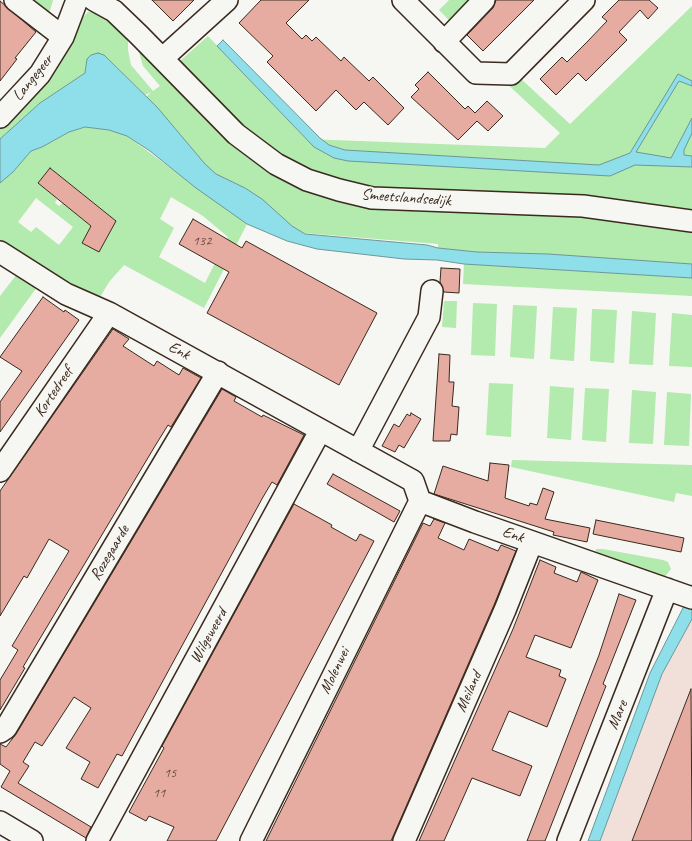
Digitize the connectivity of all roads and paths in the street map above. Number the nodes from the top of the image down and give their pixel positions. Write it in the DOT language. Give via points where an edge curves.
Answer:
graph roads {
  1 [pos="15,0"];
  2 [pos="77,0"];
  3 [pos="94,0"];
  4 [pos="227,0"];
  5 [pos="403,0"];
  6 [pos="484,0"];
  7 [pos="584,0"];
  8 [pos="63,37"];
  9 [pos="444,42"];
  10 [pos="163,58"];
  11 [pos="0,117"];
  12 [pos="692,221"];
  13 [pos="0,252"];
  14 [pos="432,292"];
  15 [pos="109,312"];
  16 [pos="218,372"];
  17 [pos="320,431"];
  18 [pos="358,451"];
  19 [pos="0,471"];
  20 [pos="420,501"];
  21 [pos="532,542"];
  22 [pos="682,594"];
  23 [pos="0,732"];
  24 [pos="0,822"];
  25 [pos="32,841"];
  26 [pos="97,841"];
  27 [pos="251,841"];
  28 [pos="404,841"];
  29 [pos="568,841"];
  1 -- 8 [label="street"];
  2 -- 8 [label="street, Langegeer"];
  3 -- 10 [label="street, Smeetslandsedijk" via="114,11"];
  4 -- 10 [label="street"];
  5 -- 9 [label="street"];
  6 -- 9 [label="street"];
  7 -- 9 [label="street" via="511,74 476,73"];
  8 -- 11 [label="street, Langegeer" via="40,74"];
  10 -- 12 [label="street, Smeetslandsedijk" via="236,134 270,160 307,180 339,190 372,198 582,206"];
  13 -- 15 [label="street, Enk" via="66,294"];
  14 -- 18 [label="street" via="429,317"];
  15 -- 16 [label="street, Enk"];
  15 -- 19 [label="street, Kortedreef"];
  16 -- 17 [label="street, Enk"];
  16 -- 23 [label="street, Rozegaarde" via="6,728"];
  17 -- 18 [label="street, Enk"];
  17 -- 26 [label="street, Wilgeweerd"];
  18 -- 20 [label="street, Enk" via="413,481"];
  20 -- 21 [label="street, Enk"];
  20 -- 27 [label="street, Molenwei"];
  21 -- 22 [label="street, Enk"];
  21 -- 28 [label="street, Meiland"];
  22 -- 29 [label="street, Mare"];
  24 -- 25 [label="street"];
}
